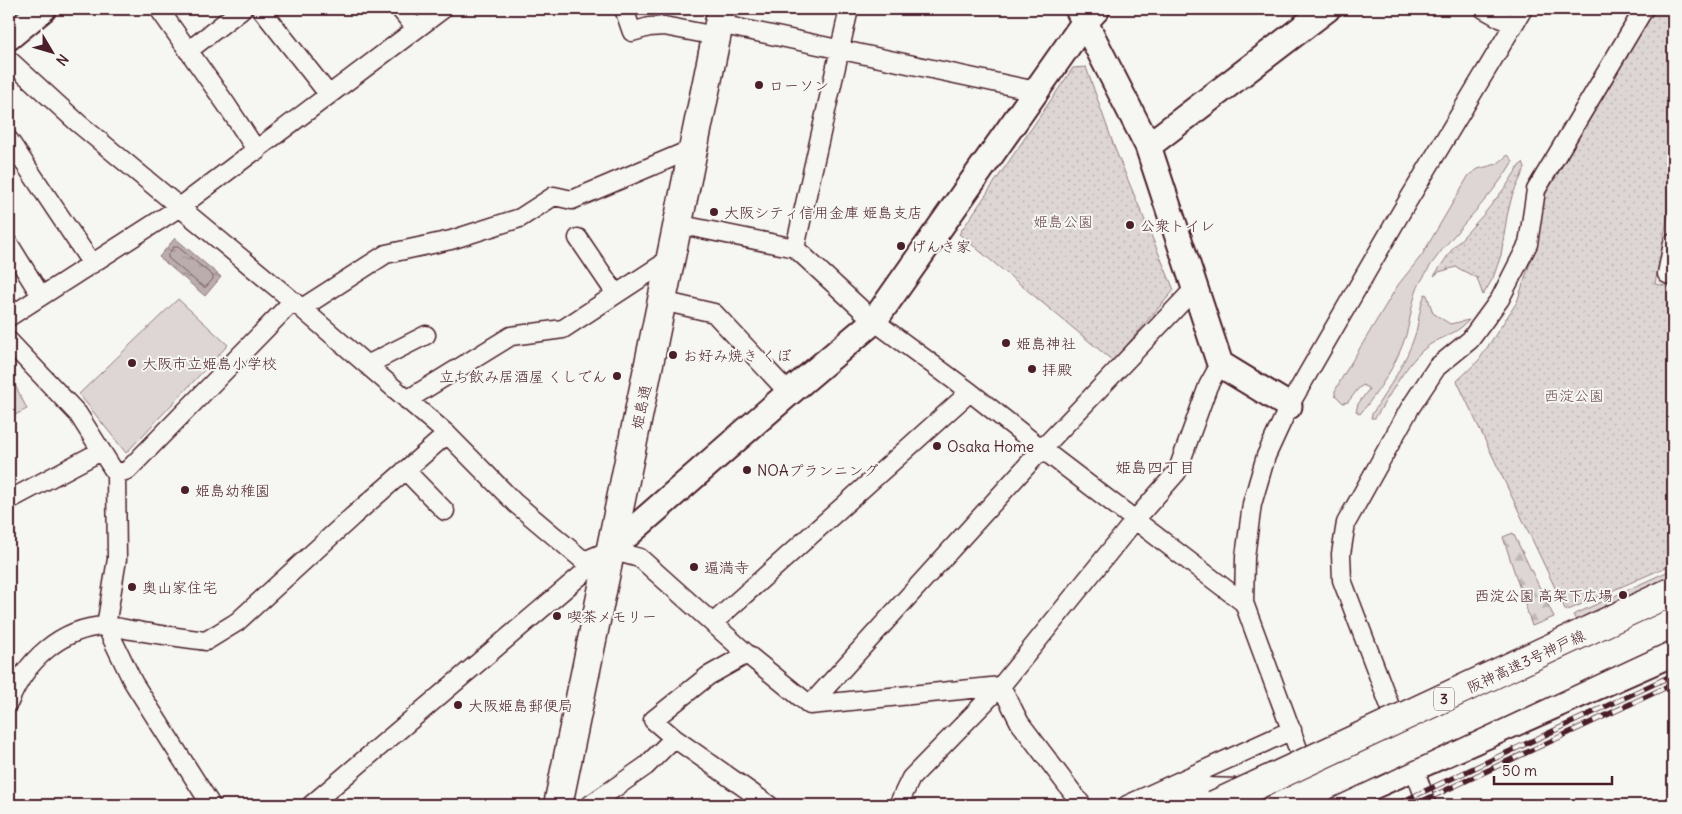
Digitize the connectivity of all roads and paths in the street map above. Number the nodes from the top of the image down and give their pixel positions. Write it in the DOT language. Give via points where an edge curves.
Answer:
graph roads {
  1 [pos="43,9"];
  2 [pos="159,9"];
  3 [pos="242,9"];
  4 [pos="261,9"];
  5 [pos="400,9"];
  6 [pos="443,9"];
  7 [pos="624,9"];
  8 [pos="848,9"];
  9 [pos="1327,9"];
  10 [pos="1484,9"];
  11 [pos="1523,9"];
  12 [pos="1644,9"];
  13 [pos="1086,13"];
  14 [pos="719,23"];
  15 [pos="1514,25"];
  16 [pos="416,29"];
  17 [pos="9,36"];
  18 [pos="840,50"];
  19 [pos="188,51"];
  20 [pos="9,60"];
  21 [pos="1036,91"];
  22 [pos="329,96"];
  23 [pos="9,140"];
  24 [pos="1148,146"];
  25 [pos="692,149"];
  26 [pos="256,151"];
  27 [pos="15,162"];
  28 [pos="180,208"];
  29 [pos="677,224"];
  30 [pos="578,238"];
  31 [pos="1673,243"];
  32 [pos="10,247"];
  33 [pos="795,248"];
  34 [pos="670,259"];
  35 [pos="92,264"];
  36 [pos="1673,276"];
  37 [pos="1196,287"];
  38 [pos="616,294"];
  39 [pos="41,296"];
  40 [pos="662,301"];
  41 [pos="298,305"];
  42 [pos="9,317"];
  43 [pos="874,321"];
  44 [pos="426,335"];
  45 [pos="9,341"];
  46 [pos="1220,364"];
  47 [pos="367,365"];
  48 [pos="970,392"];
  49 [pos="789,393"];
  50 [pos="407,400"];
  51 [pos="1289,406"];
  52 [pos="447,434"];
  53 [pos="1042,449"];
  54 [pos="101,451"];
  55 [pos="406,470"];
  56 [pos="116,474"];
  57 [pos="9,500"];
  58 [pos="446,511"];
  59 [pos="1135,520"];
  60 [pos="610,550"];
  61 [pos="1673,591"];
  62 [pos="1244,603"];
  63 [pos="713,623"];
  64 [pos="1673,623"];
  65 [pos="106,626"];
  66 [pos="1673,653"];
  67 [pos="747,654"];
  68 [pos="1001,686"];
  69 [pos="9,702"];
  70 [pos="810,706"];
  71 [pos="1292,730"];
  72 [pos="674,738"];
  73 [pos="1409,770"];
  74 [pos="1160,804"];
  75 [pos="211,805"];
  76 [pos="311,805"];
  77 [pos="558,805"];
  78 [pos="590,805"];
  79 [pos="769,805"];
  80 [pos="898,805"];
  81 [pos="1082,805"];
  82 [pos="1126,805"];
  83 [pos="1214,805"];
  84 [pos="1283,805"];
  85 [pos="1306,805"];
  86 [pos="1327,805"];
  87 [pos="1427,805"];
  1 -- 17 [label="street"];
  2 -- 19 [label="street"];
  3 -- 19 [label="street"];
  4 -- 22 [label="street"];
  5 -- 16 [label="street"];
  6 -- 16 [label="street"];
  7 -- 14 [label="street" via="632,32 649,27"];
  8 -- 18 [label="street"];
  9 -- 24 [label="street"];
  10 -- 15 [label="street"];
  11 -- 15 [label="street"];
  12 -- 73 [label="street" via="1536,190 1528,244 1500,299 1470,340 1437,367 1410,408 1346,523 1341,554 1342,580"];
  13 -- 21 [label="street"];
  13 -- 24 [label="street"];
  14 -- 18 [label="street"];
  14 -- 25 [label="main road, 姫島通"];
  15 -- 51 [label="street"];
  16 -- 22 [label="street"];
  18 -- 21 [label="street"];
  18 -- 33 [label="street"];
  19 -- 26 [label="street"];
  20 -- 28 [label="street"];
  21 -- 43 [label="street"];
  22 -- 26 [label="street"];
  23 -- 27 [label="street"];
  24 -- 37 [label="street"];
  25 -- 29 [label="main road, 姫島通"];
  25 -- 41 [label="street" via="572,200 554,196 520,218 451,240 386,254"];
  26 -- 28 [label="street"];
  27 -- 35 [label="street"];
  28 -- 35 [label="street"];
  28 -- 41 [label="street"];
  29 -- 33 [label="street"];
  29 -- 34 [label="main road, 姫島通"];
  30 -- 38 [label="street"];
  31 -- 36 [label="street" via="1667,274"];
  32 -- 39 [label="street"];
  33 -- 43 [label="street"];
  34 -- 38 [label="street"];
  34 -- 40 [label="main road, 姫島通"];
  35 -- 39 [label="street"];
  37 -- 46 [label="street"];
  37 -- 53 [label="street"];
  38 -- 50 [label="street" via="563,329 511,336"];
  39 -- 42 [label="street"];
  40 -- 49 [label="street" via="714,313"];
  40 -- 60 [label="main road, 姫島通"];
  41 -- 47 [label="street"];
  41 -- 56 [label="street" via="128,470"];
  43 -- 48 [label="street"];
  43 -- 49 [label="street"];
  44 -- 47 [label="street"];
  45 -- 54 [label="street" via="78,414"];
  46 -- 51 [label="street"];
  46 -- 59 [label="street" via="1208,386 1177,472"];
  47 -- 50 [label="street"];
  48 -- 53 [label="street"];
  48 -- 63 [label="street"];
  49 -- 60 [label="street"];
  50 -- 52 [label="street"];
  51 -- 62 [label="street" via="1266,456 1252,504 1245,557"];
  52 -- 55 [label="street"];
  52 -- 60 [label="street" via="515,503 584,562"];
  53 -- 59 [label="street"];
  53 -- 70 [label="street"];
  54 -- 56 [label="street"];
  54 -- 57 [label="street"];
  55 -- 58 [label="street"];
  55 -- 65 [label="street" via="237,622 206,641"];
  56 -- 65 [label="street" via="117,559"];
  59 -- 62 [label="street"];
  59 -- 68 [label="street"];
  60 -- 63 [label="street" via="640,558"];
  60 -- 76 [label="street"];
  60 -- 77 [label="main road, 姫島通"];
  61 -- 83 [label="main road, 阪神高速3号神戸線 / 3, bridge"];
  62 -- 71 [label="street"];
  63 -- 67 [label="street"];
  64 -- 84 [label="main road, 阪神高速3号神戸線 / 3, bridge"];
  65 -- 69 [label="street" via="79,630 50,645 29,666"];
  65 -- 75 [label="street" via="133,682"];
  66 -- 73 [label="street"];
  67 -- 70 [label="street"];
  67 -- 72 [label="street" via="708,676 653,720"];
  68 -- 70 [label="street"];
  68 -- 80 [label="street" via="911,778"];
  68 -- 81 [label="street" via="1020,723"];
  71 -- 82 [label="street"];
  71 -- 86 [label="street"];
  72 -- 78 [label="street" via="646,766"];
  72 -- 79 [label="street"];
  73 -- 86 [label="street"];
  73 -- 87 [label="street"];
  74 -- 85 [label="main road" via="1207,792 1264,794"];
}
